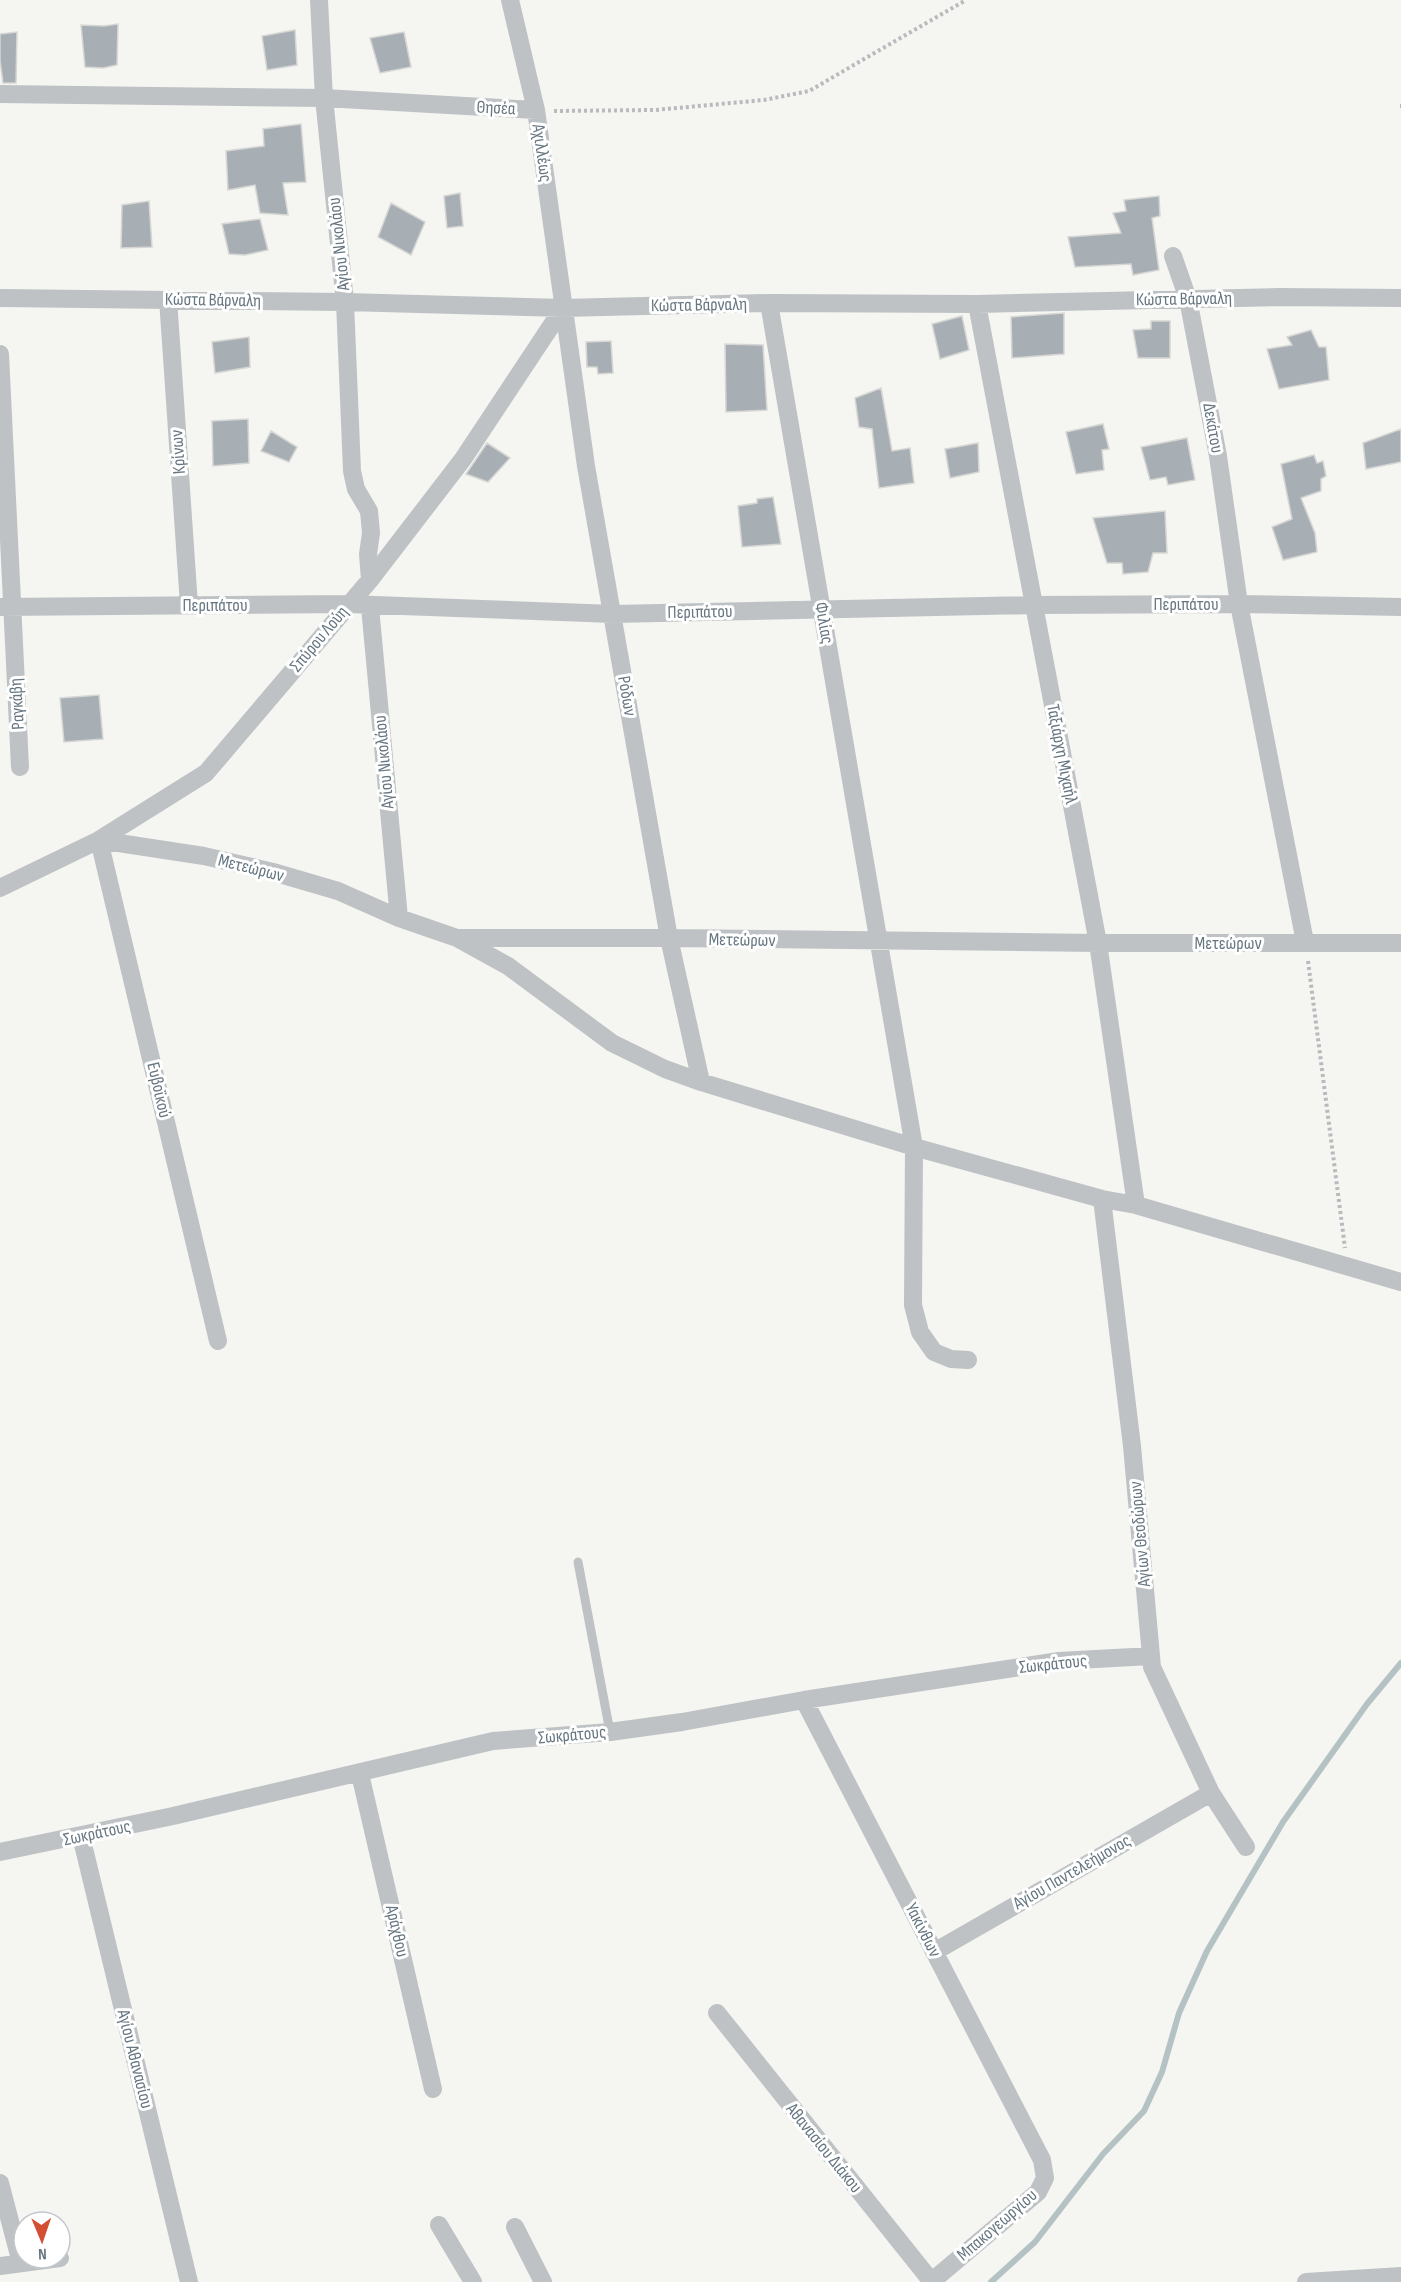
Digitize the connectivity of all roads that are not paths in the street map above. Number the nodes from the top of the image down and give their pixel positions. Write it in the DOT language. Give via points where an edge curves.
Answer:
graph roads {
  1 [pos="319,0"];
  2 [pos="510,0"];
  3 [pos="0,94"];
  4 [pos="324,99"];
  5 [pos="536,110"];
  6 [pos="1173,256"];
  7 [pos="0,298"];
  8 [pos="1188,299"];
  9 [pos="168,300"];
  10 [pos="345,302"];
  11 [pos="1400,302"];
  12 [pos="769,303"];
  13 [pos="977,304"];
  14 [pos="563,308"];
  15 [pos="0,354"];
  16 [pos="370,580"];
  17 [pos="348,604"];
  18 [pos="1239,604"];
  19 [pos="189,605"];
  20 [pos="1034,605"];
  21 [pos="6,607"];
  22 [pos="370,607"];
  23 [pos="1401,607"];
  24 [pos="822,610"];
  25 [pos="613,614"];
  26 [pos="20,767"];
  27 [pos="99,840"];
  28 [pos="0,888"];
  29 [pos="399,918"];
  30 [pos="458,938"];
  31 [pos="669,938"];
  32 [pos="878,942"];
  33 [pos="1305,942"];
  34 [pos="1098,943"];
  35 [pos="1401,943"];
  36 [pos="701,1082"];
  37 [pos="914,1147"];
  38 [pos="1102,1199"];
  39 [pos="1136,1205"];
  40 [pos="1401,1282"];
  41 [pos="218,1341"];
  42 [pos="968,1360"];
  43 [pos="578,1562"];
  44 [pos="1151,1656"];
  45 [pos="804,1700"];
  46 [pos="610,1732"];
  47 [pos="360,1774"];
  48 [pos="1211,1793"];
  49 [pos="81,1836"];
  50 [pos="1246,1847"];
  51 [pos="0,1852"];
  52 [pos="934,1952"];
  53 [pos="717,2013"];
  54 [pos="433,2089"];
  55 [pos="1042,2160"];
  56 [pos="0,2183"];
  57 [pos="439,2225"];
  58 [pos="515,2227"];
  59 [pos="12,2229"];
  60 [pos="1401,2276"];
  61 [pos="1341,2281"];
  62 [pos="189,2282"];
  63 [pos="473,2282"];
  64 [pos="543,2282"];
  65 [pos="932,2282"];
  66 [pos="1311,2282"];
  1 -- 4 [label="street, Αγίου Νικολάου"];
  2 -- 5 [label="street, Αχιλλέως"];
  3 -- 4 [label="street, Θησέα"];
  4 -- 5 [label="street, Θησέα"];
  4 -- 10 [label="street, Αγίου Νικολάου"];
  5 -- 14 [label="street, Αχιλλέως"];
  6 -- 8 [label="street, Δεκάτου"];
  7 -- 9 [label="street, Κώστα Βάρναλη"];
  8 -- 11 [label="street, Κώστα Βάρναλη" via="1280,297"];
  8 -- 13 [label="street, Κώστα Βάρναλη"];
  8 -- 18 [label="street, Δεκάτου" via="1218,456"];
  9 -- 10 [label="street, Κώστα Βάρναλη"];
  9 -- 19 [label="street, Κρίνων"];
  10 -- 14 [label="street, Κώστα Βάρναλη"];
  10 -- 16 [label="street, Αγίου Νικολάου" via="352,471 356,489 369,511"];
  12 -- 13 [label="street, Κώστα Βάρναλη"];
  12 -- 14 [label="street, Κώστα Βάρναλη"];
  12 -- 24 [label="street, Φιλίας"];
  13 -- 20 [label="street, Ταξιάρχη Μιχαήλ"];
  14 -- 16 [label="street, Σπύρου Λούη" via="463,459"];
  14 -- 25 [label="street, Ρόδων"];
  15 -- 21 [label="street, Ραγκάβη"];
  16 -- 17 [label="street, Σπύρου Λούη"];
  17 -- 19 [label="street, Περιπάτου"];
  17 -- 22 [label="street, Περιπάτου"];
  17 -- 27 [label="street, Σπύρου Λούη" via="206,773"];
  18 -- 20 [label="street, Περιπάτου"];
  18 -- 23 [label="street, Περιπάτου"];
  18 -- 33 [label="street, Δεκάτου"];
  19 -- 21 [label="street, Περιπάτου"];
  20 -- 24 [label="street, Περιπάτου"];
  20 -- 34 [label="street, Ταξιάρχη Μιχαήλ"];
  21 -- 26 [label="street, Ραγκάβη"];
  22 -- 25 [label="street, Περιπάτου"];
  22 -- 29 [label="street, Αγίου Νικολάου"];
  24 -- 25 [label="street, Περιπάτου"];
  24 -- 32 [label="street, Φιλίας"];
  25 -- 31 [label="street, Ρόδων"];
  27 -- 28 [label="street, Σπύρου Λούη"];
  27 -- 29 [label="street, Μετεώρων" via="204,856 273,872 338,891"];
  27 -- 41 [label="street, Ευβοϊκού"];
  29 -- 30 [label="street, Μετεώρων"];
  30 -- 31 [label="street, Μετεώρων"];
  30 -- 36 [label="street" via="508,966 612,1043"];
  31 -- 32 [label="street, Μετεώρων"];
  31 -- 36 [label="street, Ρόδων"];
  32 -- 34 [label="street, Μετεώρων"];
  32 -- 37 [label="street, Φιλίας"];
  33 -- 34 [label="street, Μετεώρων"];
  33 -- 35 [label="street, Μετεώρων"];
  34 -- 39 [label="street, Ταξιάρχη Μιχαήλ"];
  36 -- 37 [label="street"];
  37 -- 38 [label="street"];
  37 -- 42 [label="street, Φιλίας" via="913,1305 920,1332 934,1352"];
  38 -- 39 [label="street"];
  38 -- 44 [label="street, Αγίων Θεοδώρων" via="1132,1446"];
  39 -- 40 [label="street"];
  43 -- 46 [label="lane"];
  44 -- 45 [label="street, Σωκράτους" via="1059,1661"];
  44 -- 48 [label="street, Αγίων Θεοδώρων" via="1156,1678"];
  45 -- 46 [label="street, Σωκράτους"];
  45 -- 52 [label="street, Υακίνθων"];
  46 -- 47 [label="street, Σωκράτους" via="493,1741"];
  47 -- 49 [label="street, Σωκράτους"];
  47 -- 54 [label="street, Αράχθου"];
  48 -- 50 [label="street, Αγίων Θεοδώρων"];
  48 -- 52 [label="street, Αγίου Παντελεήμονος"];
  49 -- 51 [label="street, Σωκράτους"];
  49 -- 62 [label="street, Αγίου Αθανασίου"];
  52 -- 55 [label="street, Υακίνθων"];
  53 -- 65 [label="street, Αθανασίου Διάκου"];
  55 -- 65 [label="street, Μπακογεωργίου" via="1045,2178 1038,2192"];
  56 -- 59 [label="street"];
  57 -- 63 [label="street"];
  58 -- 64 [label="street"];
  60 -- 61 [label="street"];
  61 -- 66 [label="street"];
}
